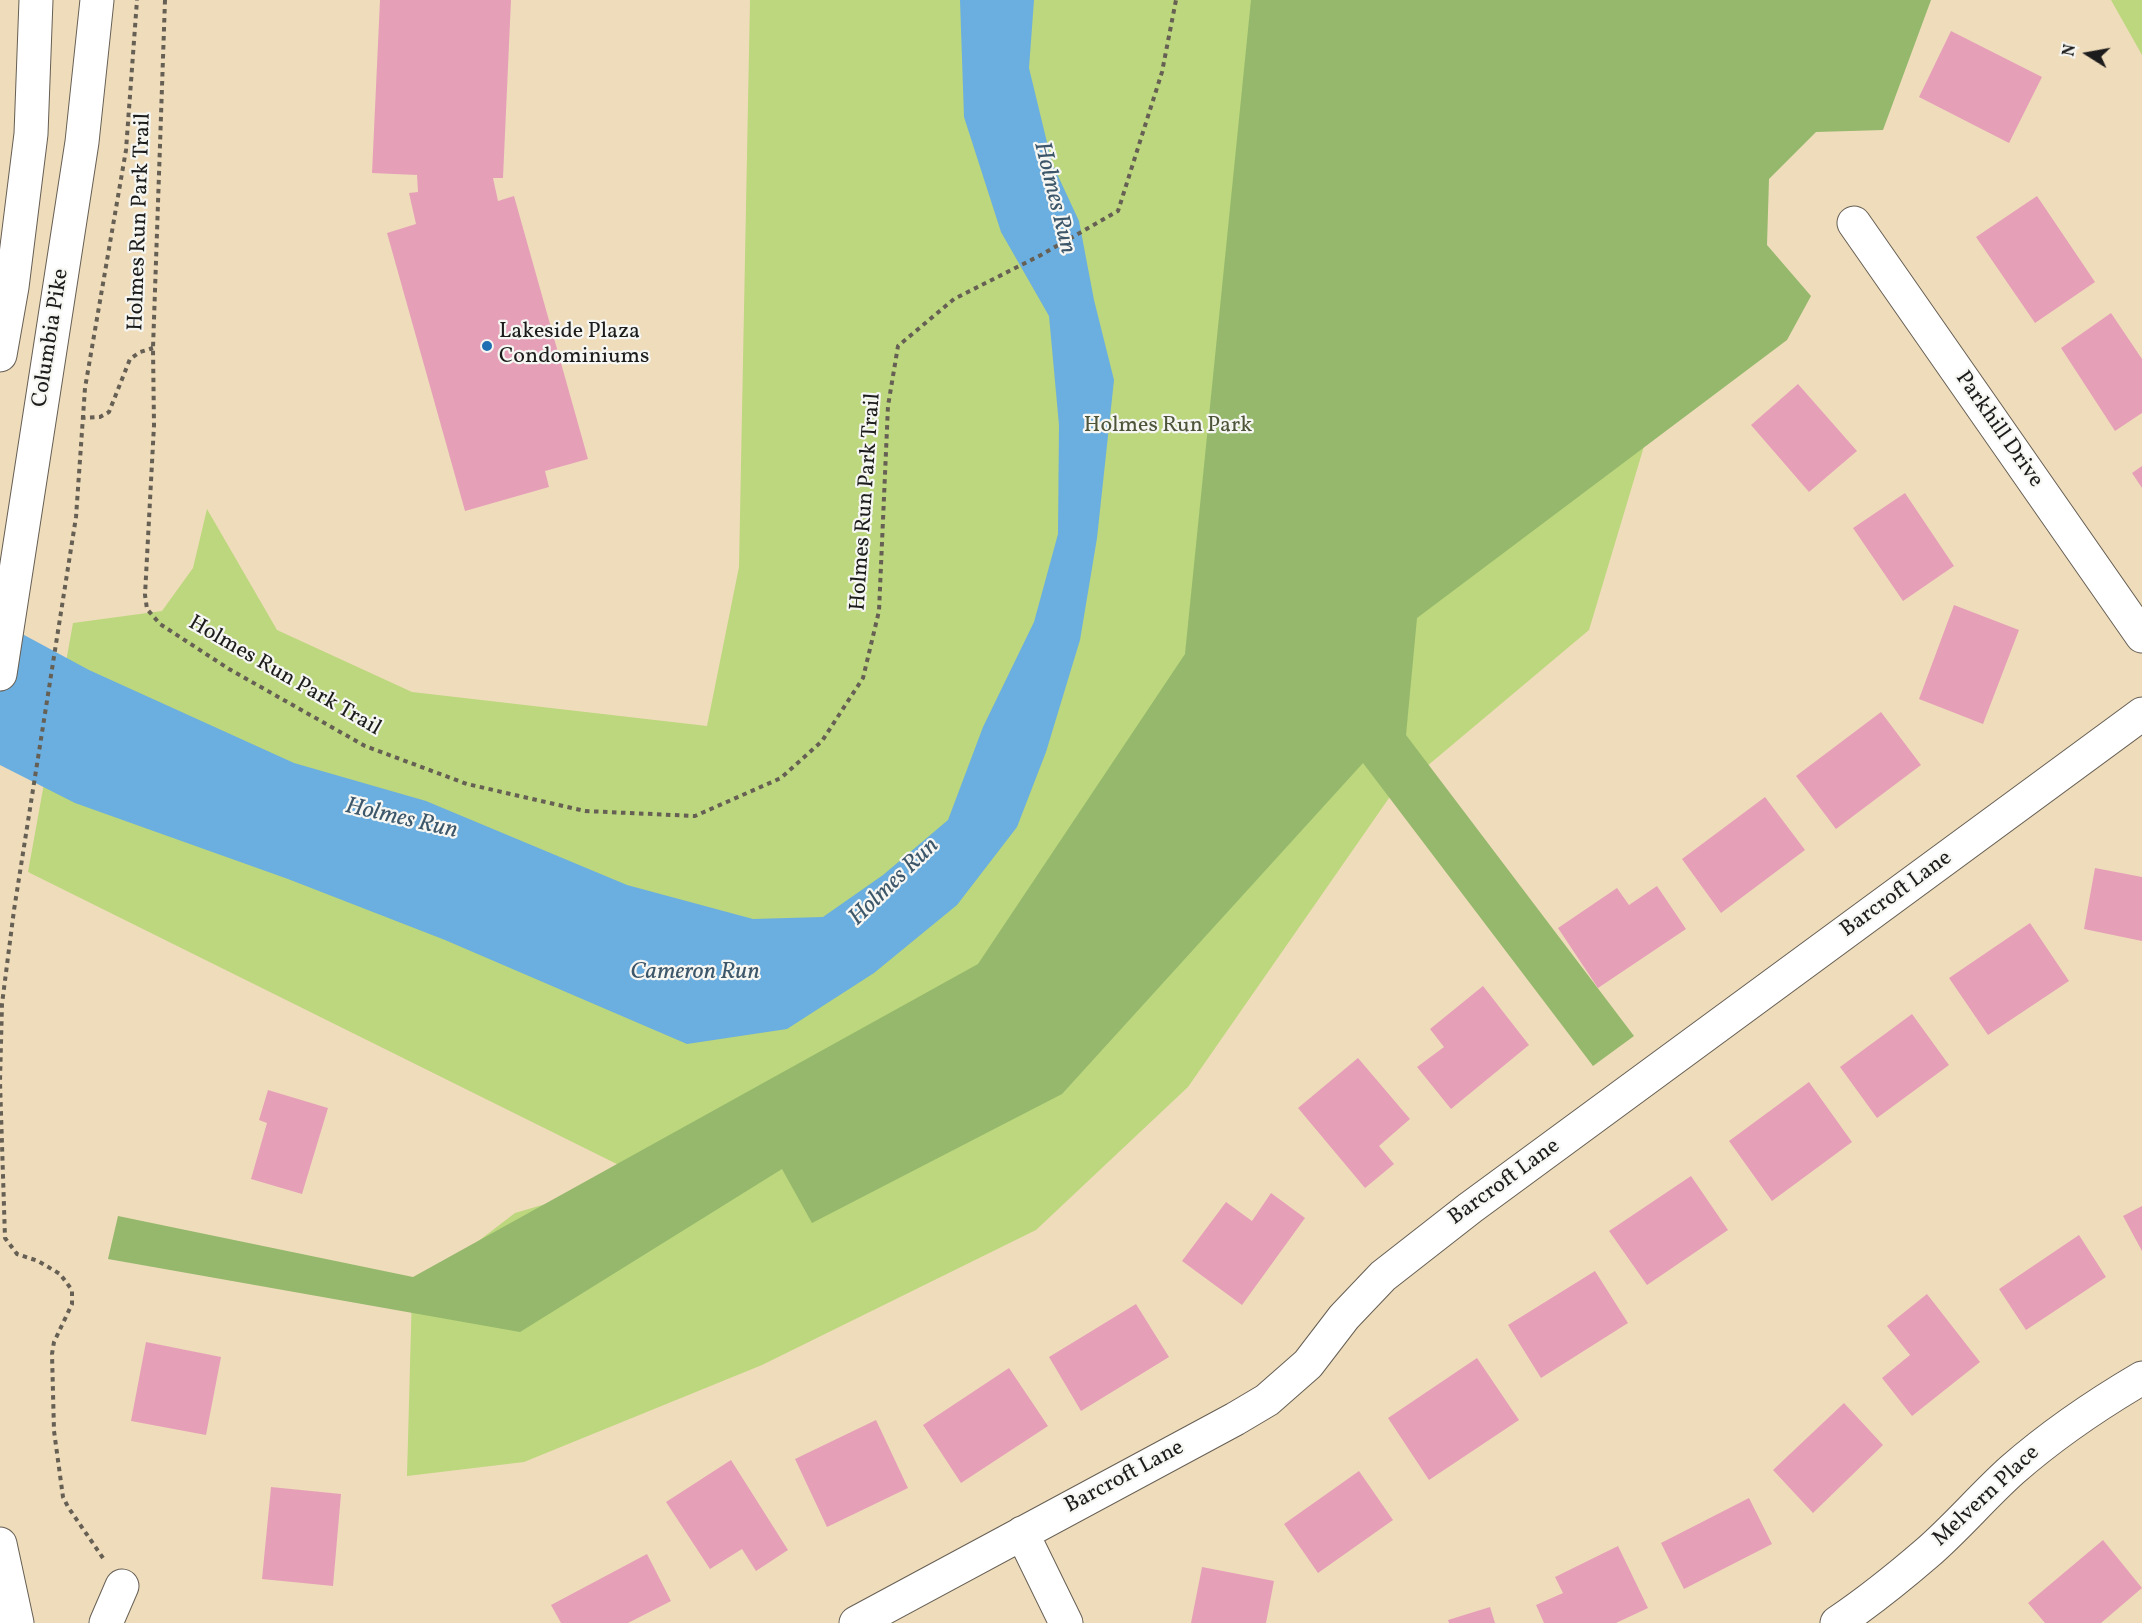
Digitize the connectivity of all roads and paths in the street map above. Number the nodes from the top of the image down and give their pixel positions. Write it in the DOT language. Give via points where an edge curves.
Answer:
graph roads {
  1 [pos="36,0"];
  2 [pos="97,0"];
  3 [pos="137,0"];
  4 [pos="165,0"];
  5 [pos="1176,0"];
  6 [pos="1854,224"];
  7 [pos="153,348"];
  8 [pos="0,355"];
  9 [pos="81,418"];
  10 [pos="2142,636"];
  11 [pos="0,675"];
  12 [pos="2142,714"];
  13 [pos="2142,1378"];
  14 [pos="1022,1533"];
  15 [pos="0,1544"];
  16 [pos="122,1586"];
  17 [pos="17,1623"];
  18 [pos="106,1623"];
  19 [pos="856,1623"];
  20 [pos="1066,1623"];
  21 [pos="1837,1623"];
  1 -- 8 [label="street" via="31,134"];
  2 -- 11 [label="street, Columbia Pike" via="82,142"];
  3 -- 9 [label="path" via="126,150"];
  4 -- 7 [label="path, Holmes Run Park Trail"];
  5 -- 7 [label="path, Holmes Run Park Trail" via="1162,72 1118,211 954,299 898,346 888,406 879,611 863,678 822,741 781,778 695,816 585,811 467,784 365,746 229,669 160,624 147,609 145,595 154,425"];
  6 -- 10 [label="street, Parkhill Drive"];
  7 -- 9 [label="path" via="130,359 109,412 100,417"];
  9 -- 16 [label="path" via="76,517 2,1004 5,1238 17,1254 60,1274 72,1290 72,1304 52,1354 54,1431 63,1497"];
  12 -- 14 [label="street, Barcroft Lane" via="1392,1269 1344,1317 1308,1364 1267,1400"];
  13 -- 21 [label="street, Melvern Place" via="2069,1424 2012,1470 1928,1552"];
  14 -- 19 [label="street, Barcroft Lane"];
  14 -- 20 [label="street"];
  15 -- 17 [label="street"];
  16 -- 18 [label="street"];
}
